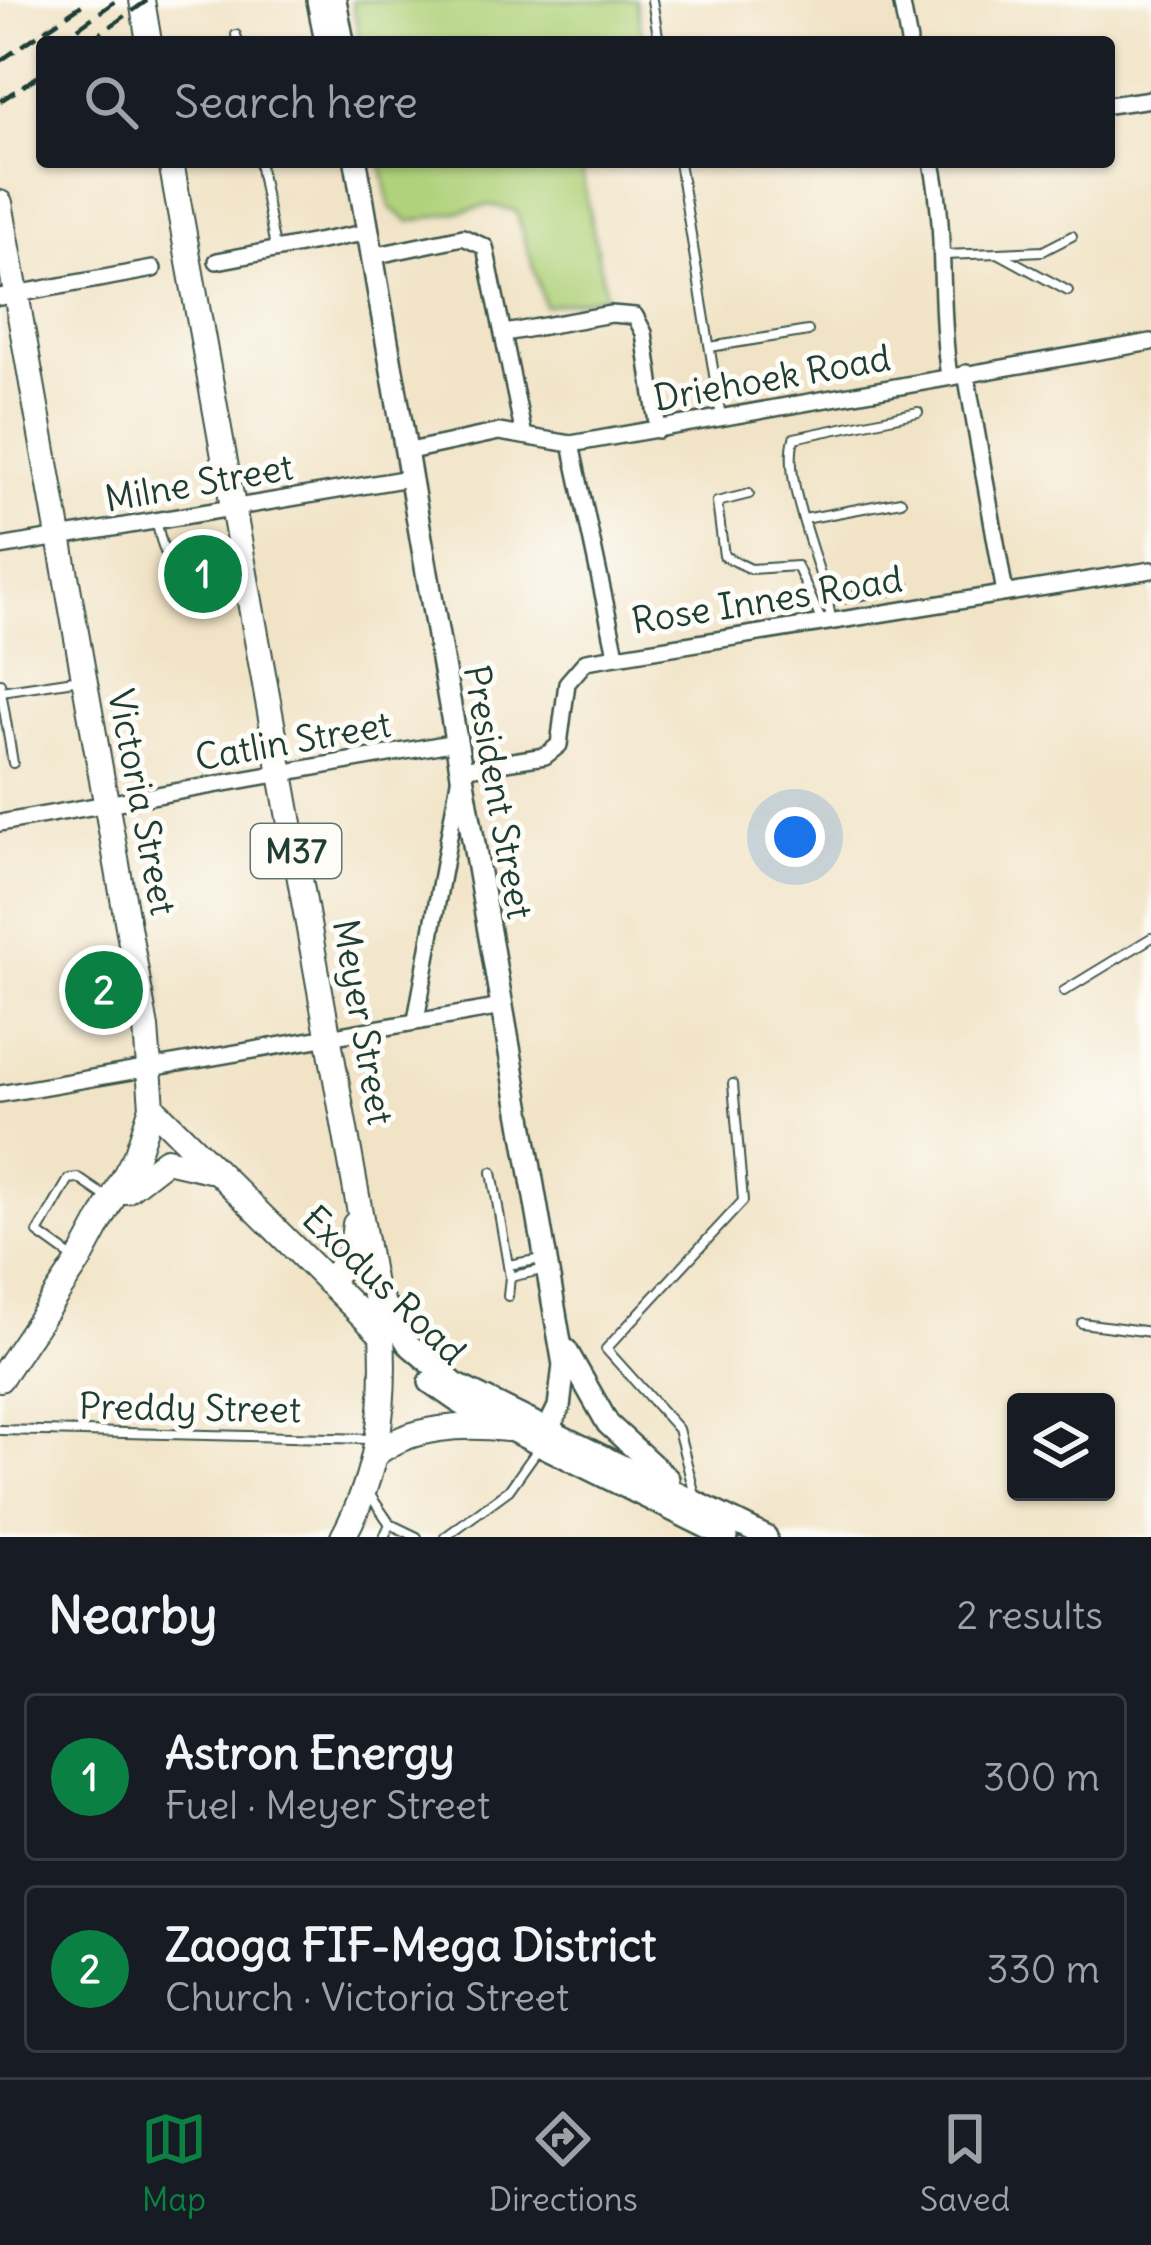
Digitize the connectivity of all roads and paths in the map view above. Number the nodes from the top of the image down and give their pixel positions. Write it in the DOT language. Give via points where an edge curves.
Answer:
graph roads {
  1 [pos="142,0"];
  2 [pos="318,0"];
  3 [pos="335,0"];
  4 [pos="652,0"];
  5 [pos="901,0"];
  6 [pos="148,36"];
  7 [pos="325,36"];
  8 [pos="343,36"];
  9 [pos="658,36"];
  10 [pos="907,36"];
  11 [pos="1151,99"];
  12 [pos="1115,104"];
  13 [pos="172,168"];
  14 [pos="261,168"];
  15 [pos="357,168"];
  16 [pos="681,168"];
  17 [pos="933,168"];
  18 [pos="0,203"];
  19 [pos="369,232"];
  20 [pos="1072,236"];
  21 [pos="275,250"];
  22 [pos="998,254"];
  23 [pos="944,255"];
  24 [pos="373,256"];
  25 [pos="217,261"];
  26 [pos="153,269"];
  27 [pos="1068,291"];
  28 [pos="9,296"];
  29 [pos="808,331"];
  30 [pos="505,333"];
  31 [pos="1151,341"];
  32 [pos="710,347"];
  33 [pos="958,375"];
  34 [pos="918,412"];
  35 [pos="722,419"];
  36 [pos="658,430"];
  37 [pos="524,436"];
  38 [pos="571,444"];
  39 [pos="405,452"];
  40 [pos="409,478"];
  41 [pos="749,494"];
  42 [pos="901,501"];
  43 [pos="236,506"];
  44 [pos="804,518"];
  45 [pos="156,520"];
  46 [pos="56,538"];
  47 [pos="0,547"];
  48 [pos="1151,570"];
  49 [pos="906,587"];
  50 [pos="250,589"];
  51 [pos="1005,593"];
  52 [pos="829,601"];
  53 [pos="826,621"];
  54 [pos="616,654"];
  55 [pos="82,679"];
  56 [pos="1,687"];
  57 [pos="455,742"];
  58 [pos="13,763"];
  59 [pos="461,769"];
  60 [pos="283,773"];
  61 [pos="106,805"];
  62 [pos="0,823"];
  63 [pos="1151,938"];
  64 [pos="1064,991"];
  65 [pos="502,1007"];
  66 [pos="416,1020"];
  67 [pos="328,1034"];
  68 [pos="150,1068"];
  69 [pos="734,1084"];
  70 [pos="4,1095"];
  71 [pos="152,1107"];
  72 [pos="212,1171"];
  73 [pos="492,1172"];
  74 [pos="358,1192"];
  75 [pos="117,1200"];
  76 [pos="80,1261"];
  77 [pos="547,1264"];
  78 [pos="508,1265"];
  79 [pos="510,1277"];
  80 [pos="328,1282"];
  81 [pos="373,1283"];
  82 [pos="508,1296"];
  83 [pos="1082,1323"];
  84 [pos="1151,1332"];
  85 [pos="382,1335"];
  86 [pos="560,1339"];
  87 [pos="0,1379"];
  88 [pos="507,1429"];
  89 [pos="0,1430"];
  90 [pos="543,1438"];
  91 [pos="378,1447"];
  92 [pos="367,1485"];
  93 [pos="690,1500"];
  94 [pos="391,1524"];
  95 [pos="757,1535"];
  96 [pos="343,1537"];
  97 [pos="384,1537"];
  98 [pos="417,1537"];
  99 [pos="445,1537"];
  100 [pos="727,1537"];
  1 -- 6 [label="main road"];
  2 -- 7 [label="street"];
  3 -- 8 [label="street"];
  4 -- 9 [label="lane"];
  5 -- 10 [label="street"];
  11 -- 12 [label="street"];
  13 -- 43 [label="main road, Meyer Street / M37"];
  14 -- 21 [label="lane"];
  15 -- 19 [label="street, President Street"];
  16 -- 32 [label="lane"];
  17 -- 23 [label="street"];
  18 -- 28 [label="main road, Victoria Street"];
  19 -- 21 [label="street"];
  19 -- 24 [label="street, President Street"];
  20 -- 22 [label="lane" via="1043,250"];
  21 -- 25 [label="street"];
  22 -- 23 [label="lane"];
  22 -- 27 [label="lane"];
  23 -- 33 [label="street"];
  24 -- 30 [label="street" via="464,237 480,242"];
  24 -- 39 [label="street, President Street"];
  26 -- 28 [label="street"];
  28 -- 46 [label="main road, Victoria Street"];
  29 -- 32 [label="lane"];
  30 -- 36 [label="street" via="635,316"];
  30 -- 37 [label="street"];
  31 -- 33 [label="street, Driehoek Road"];
  32 -- 35 [label="lane"];
  33 -- 35 [label="street, Driehoek Road"];
  33 -- 51 [label="street"];
  34 -- 44 [label="lane" via="799,434 792,446"];
  35 -- 36 [label="street, Driehoek Road"];
  36 -- 38 [label="street, Driehoek Road"];
  37 -- 38 [label="street, Driehoek Road"];
  37 -- 39 [label="street, Driehoek Road" via="499,432"];
  38 -- 54 [label="street"];
  39 -- 40 [label="street, President Street"];
  40 -- 43 [label="street, Milne Street"];
  40 -- 57 [label="street, President Street"];
  41 -- 53 [label="lane" via="717,502 724,556 751,569 797,566"];
  42 -- 44 [label="lane"];
  43 -- 45 [label="street, Milne Street"];
  43 -- 50 [label="main road, Meyer Street / M37"];
  44 -- 52 [label="lane"];
  45 -- 46 [label="street, Milne Street"];
  45 -- 50 [label="lane" via="184,595"];
  46 -- 47 [label="street, Milne Street"];
  46 -- 55 [label="main road, Victoria Street"];
  48 -- 51 [label="street, Rose Innes Road"];
  49 -- 52 [label="lane"];
  50 -- 60 [label="main road, Meyer Street / M37"];
  51 -- 53 [label="street, Rose Innes Road"];
  52 -- 53 [label="lane"];
  53 -- 54 [label="street, Rose Innes Road"];
  54 -- 59 [label="street, Rose Innes Road" via="574,669 559,746 545,756"];
  55 -- 56 [label="lane"];
  55 -- 61 [label="main road, Victoria Street"];
  56 -- 58 [label="lane"];
  57 -- 59 [label="street, President Street"];
  57 -- 60 [label="street, Catlin Street"];
  59 -- 65 [label="street, President Street"];
  59 -- 66 [label="street"];
  60 -- 61 [label="street, Catlin Street"];
  60 -- 67 [label="main road, Meyer Street / M37"];
  61 -- 62 [label="street, Catlin Street"];
  61 -- 68 [label="main road, Victoria Street"];
  63 -- 64 [label="lane"];
  65 -- 66 [label="street"];
  65 -- 77 [label="street, President Street"];
  66 -- 67 [label="street"];
  67 -- 68 [label="street"];
  67 -- 74 [label="main road, Meyer Street / M37"];
  68 -- 70 [label="street"];
  68 -- 71 [label="main road, Victoria Street"];
  69 -- 93 [label="lane" via="743,1201 606,1349 678,1429"];
  71 -- 72 [label="main road, Exodus Road"];
  71 -- 75 [label="main road, Victoria Street"];
  72 -- 75 [label="main road" via="166,1160"];
  72 -- 80 [label="main road, Exodus Road"];
  73 -- 78 [label="lane"];
  74 -- 80 [label="main road" via="351,1254"];
  74 -- 81 [label="main road, Meyer Street / M37"];
  75 -- 76 [label="main road, Victoria Street"];
  75 -- 76 [label="lane" via="69,1179 38,1233"];
  76 -- 87 [label="main road, Victoria Street"];
  77 -- 78 [label="lane"];
  77 -- 79 [label="lane"];
  77 -- 86 [label="street, President Street"];
  78 -- 79 [label="lane"];
  79 -- 82 [label="lane"];
  80 -- 85 [label="main road, Exodus Road"];
  81 -- 85 [label="main road, Meyer Street / M37"];
  81 -- 90 [label="street, Exodus Road" via="430,1366"];
  83 -- 84 [label="lane"];
  85 -- 88 [label="street, Exodus Road" via="442,1392"];
  85 -- 91 [label="main road, Meyer Street / M37"];
  86 -- 90 [label="street, President Street" via="564,1387"];
  86 -- 93 [label="street" via="608,1424"];
  88 -- 90 [label="street, Exodus Road"];
  88 -- 91 [label="main road" via="469,1426"];
  89 -- 91 [label="lane, Preddy Street"];
  90 -- 93 [label="street, Exodus Road"];
  90 -- 99 [label="lane" via="509,1490"];
  90 -- 100 [label="street, Exodus Road"];
  91 -- 92 [label="main road, Meyer Street / M37"];
  92 -- 94 [label="lane"];
  92 -- 96 [label="main road, Meyer Street / M37"];
  93 -- 95 [label="street, Exodus Road"];
  94 -- 97 [label="lane"];
  94 -- 98 [label="lane"];
}
